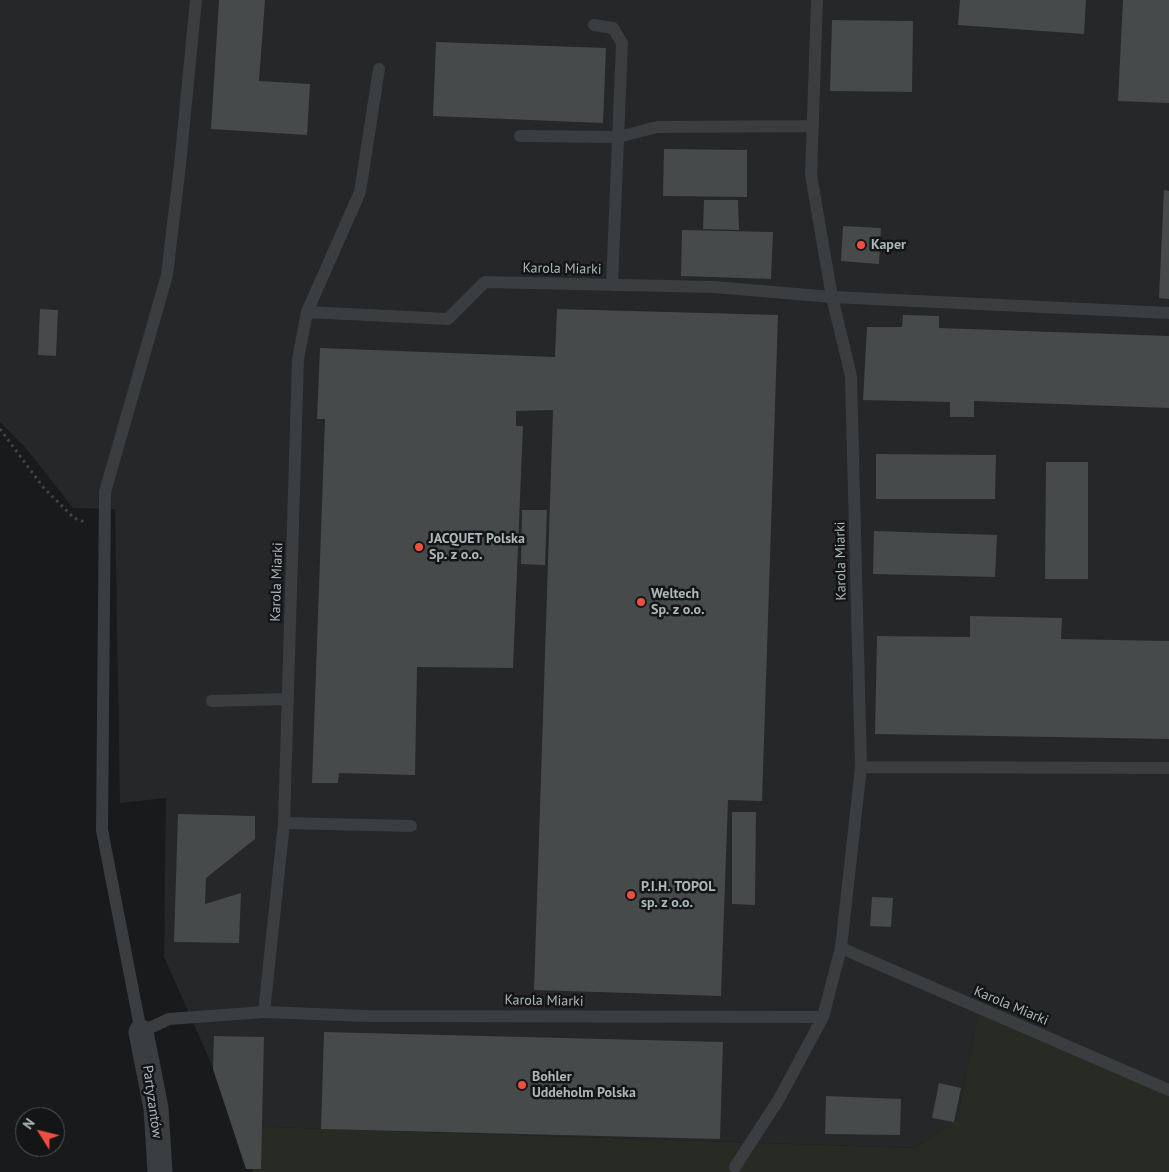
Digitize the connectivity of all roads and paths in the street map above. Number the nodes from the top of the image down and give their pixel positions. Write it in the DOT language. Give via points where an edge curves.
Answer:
graph roads {
  1 [pos="196,0"];
  2 [pos="816,0"];
  3 [pos="594,25"];
  4 [pos="378,69"];
  5 [pos="813,126"];
  6 [pos="520,136"];
  7 [pos="618,136"];
  8 [pos="612,285"];
  9 [pos="832,297"];
  10 [pos="307,312"];
  11 [pos="1169,313"];
  12 [pos="0,429"];
  13 [pos="105,528"];
  14 [pos="288,698"];
  15 [pos="212,701"];
  16 [pos="861,767"];
  17 [pos="1169,768"];
  18 [pos="284,823"];
  19 [pos="411,826"];
  20 [pos="841,948"];
  21 [pos="264,1012"];
  22 [pos="823,1017"];
  23 [pos="141,1032"];
  24 [pos="1169,1090"];
  25 [pos="735,1166"];
  26 [pos="160,1172"];
  1 -- 13 [label="lane" via="167,275 105,492"];
  2 -- 5 [label="lane, Karola Miarki"];
  3 -- 7 [label="lane" via="613,28 622,43"];
  4 -- 10 [label="lane, Karola Miarki" via="360,192"];
  5 -- 7 [label="lane" via="657,127"];
  5 -- 9 [label="lane, Karola Miarki" via="811,175"];
  6 -- 7 [label="lane"];
  7 -- 8 [label="lane"];
  8 -- 9 [label="lane, Karola Miarki" via="714,287"];
  8 -- 10 [label="lane, Karola Miarki" via="485,282 448,319"];
  9 -- 11 [label="lane, Karola Miarki"];
  9 -- 16 [label="lane, Karola Miarki" via="851,376"];
  10 -- 14 [label="lane, Karola Miarki" via="298,359"];
  12 -- 13 [label="path" via="43,487 74,518"];
  13 -- 23 [label="lane" via="102,830"];
  14 -- 15 [label="lane"];
  14 -- 18 [label="lane, Karola Miarki"];
  16 -- 17 [label="lane"];
  16 -- 20 [label="lane, Karola Miarki"];
  18 -- 19 [label="lane"];
  18 -- 21 [label="lane, Karola Miarki"];
  20 -- 22 [label="lane, Karola Miarki"];
  20 -- 24 [label="lane, Karola Miarki"];
  21 -- 22 [label="lane, Karola Miarki" via="368,1016"];
  21 -- 23 [label="lane, Karola Miarki" via="169,1019"];
  22 -- 25 [label="lane, Karola Miarki" via="779,1099"];
  23 -- 26 [label="street, Partyzantów" via="156,1108"];
}
